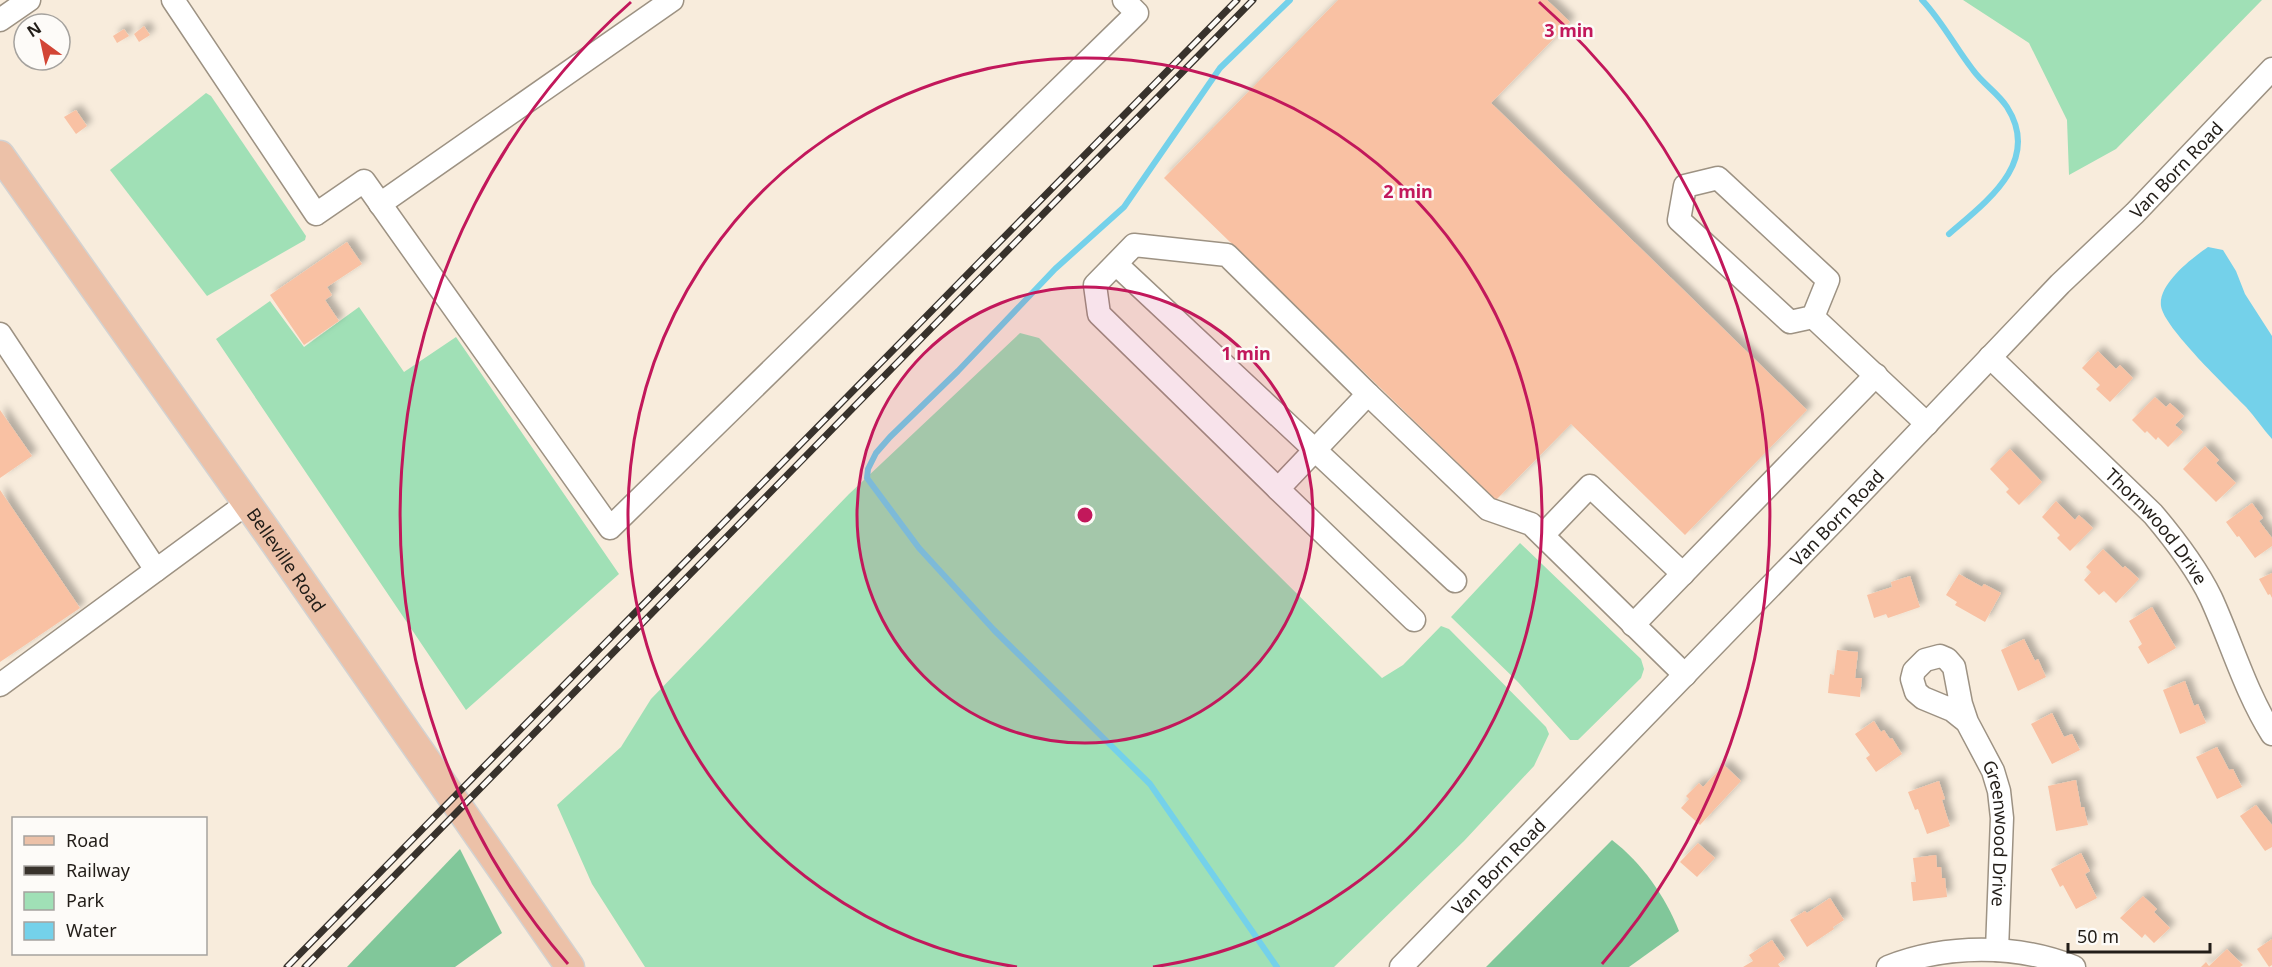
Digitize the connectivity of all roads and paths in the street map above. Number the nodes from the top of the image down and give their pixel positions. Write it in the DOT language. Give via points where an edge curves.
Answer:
graph roads {
  1 [pos="29,0"];
  2 [pos="173,0"];
  3 [pos="672,0"];
  4 [pos="1124,0"];
  5 [pos="0,20"];
  6 [pos="2272,69"];
  7 [pos="0,155"];
  8 [pos="380,204"];
  9 [pos="1116,264"];
  10 [pos="1813,317"];
  11 [pos="0,334"];
  12 [pos="1990,357"];
  13 [pos="1876,375"];
  14 [pos="1368,394"];
  15 [pos="1927,424"];
  16 [pos="1315,451"];
  17 [pos="1278,489"];
  18 [pos="246,504"];
  19 [pos="1543,535"];
  20 [pos="156,570"];
  21 [pos="1683,574"];
  22 [pos="1455,581"];
  23 [pos="1414,620"];
  24 [pos="1633,625"];
  25 [pos="1684,675"];
  26 [pos="0,685"];
  27 [pos="1967,722"];
  28 [pos="2272,734"];
  29 [pos="1997,950"];
  30 [pos="570,967"];
  31 [pos="1401,967"];
  32 [pos="1888,967"];
  33 [pos="2074,967"];
  1 -- 5 [label="street"];
  2 -- 8 [label="street" via="316,214 364,181"];
  3 -- 8 [label="street"];
  4 -- 8 [label="street" via="1137,13 610,528"];
  6 -- 12 [label="street, Van Born Road"];
  7 -- 18 [label="main road, Belleville Road"];
  9 -- 14 [label="street" via="1134,245 1227,255"];
  9 -- 16 [label="street"];
  9 -- 17 [label="street" via="1095,285 1099,314"];
  10 -- 10 [label="street" via="1790,322 1680,220 1685,186 1718,178 1828,280"];
  10 -- 13 [label="street"];
  11 -- 20 [label="street"];
  12 -- 15 [label="street, Van Born Road"];
  12 -- 28 [label="street, Thornwood Drive" via="2152,514 2189,561 2205,587 2258,711"];
  13 -- 15 [label="street"];
  13 -- 21 [label="street"];
  14 -- 16 [label="street"];
  14 -- 19 [label="street" via="1488,509 1532,524"];
  15 -- 25 [label="street, Van Born Road"];
  16 -- 17 [label="street"];
  16 -- 22 [label="street"];
  17 -- 23 [label="street"];
  18 -- 20 [label="street"];
  18 -- 30 [label="main road, Belleville Road"];
  19 -- 21 [label="street" via="1590,486"];
  19 -- 24 [label="street"];
  20 -- 26 [label="street"];
  21 -- 24 [label="street"];
  24 -- 25 [label="street"];
  25 -- 31 [label="street, Van Born Road"];
  27 -- 29 [label="street, Greenwood Drive" via="1993,771 2001,803"];
  29 -- 32 [label="street" via="1943,952"];
  29 -- 33 [label="street"];
}
